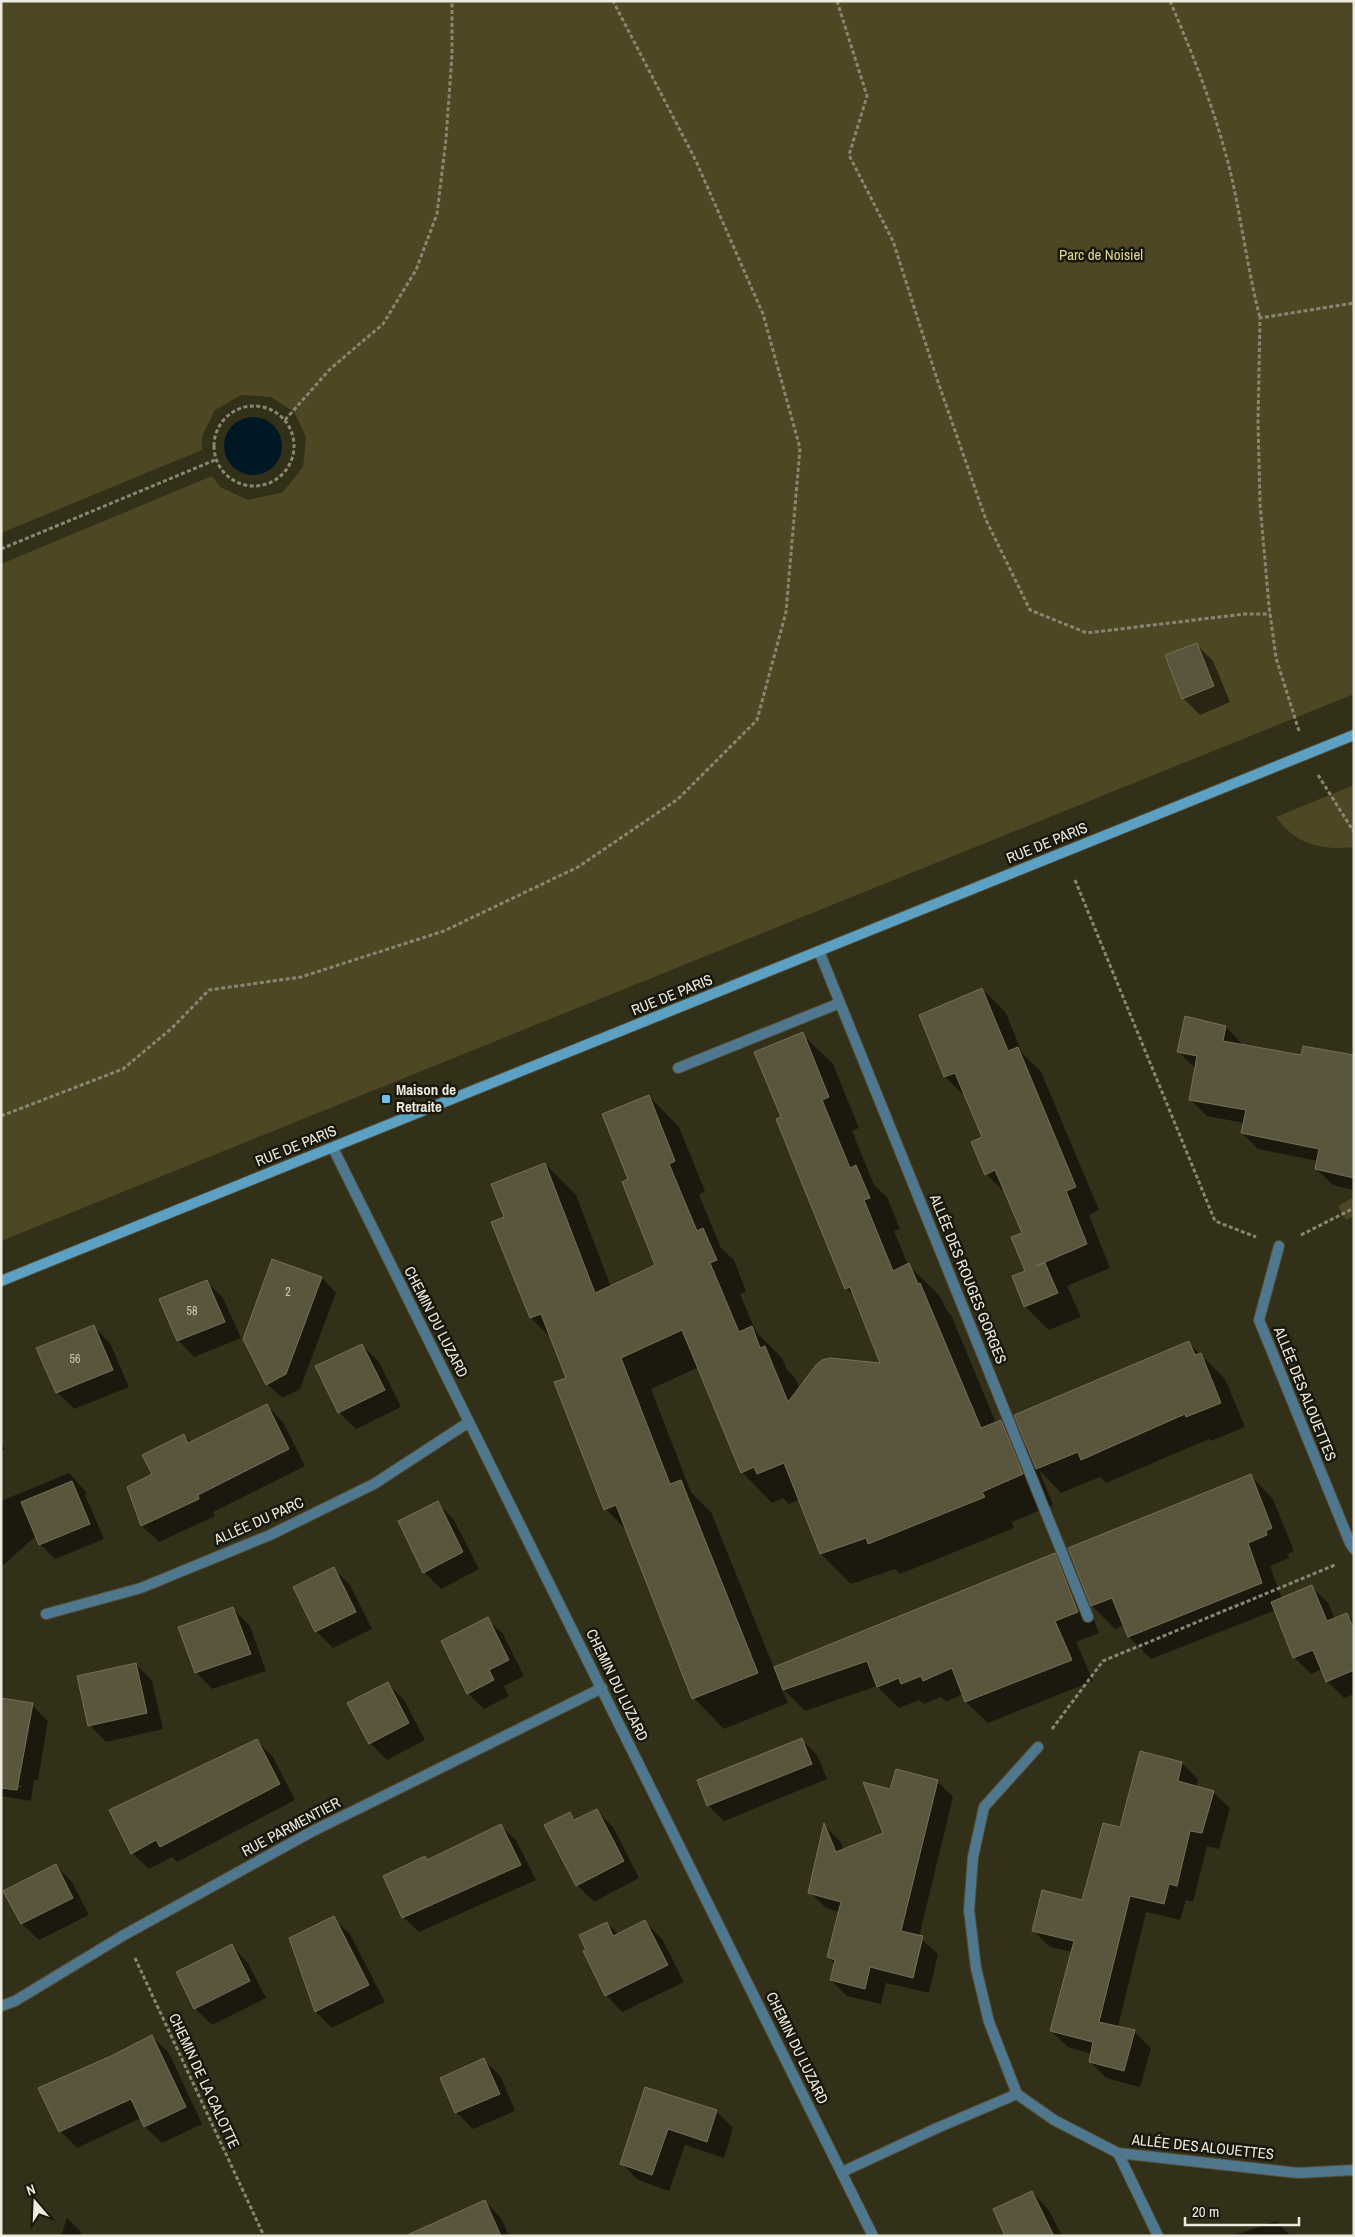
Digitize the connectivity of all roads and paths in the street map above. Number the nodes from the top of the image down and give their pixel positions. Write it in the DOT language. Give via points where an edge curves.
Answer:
graph roads {
  1 [pos="452,1"];
  2 [pos="613,1"];
  3 [pos="837,1"];
  4 [pos="1170,1"];
  5 [pos="1354,303"];
  6 [pos="1260,318"];
  7 [pos="285,420"];
  8 [pos="215,460"];
  9 [pos="1,549"];
  10 [pos="1270,614"];
  11 [pos="1354,736"];
  12 [pos="1308,754"];
  13 [pos="1354,832"];
  14 [pos="1075,880"];
  15 [pos="819,951"];
  16 [pos="840,1003"];
  17 [pos="678,1068"];
  18 [pos="1,1116"];
  19 [pos="333,1148"];
  20 [pos="1354,1208"];
  21 [pos="1279,1246"];
  22 [pos="1,1281"];
  23 [pos="469,1422"];
  24 [pos="1354,1549"];
  25 [pos="1336,1564"];
  26 [pos="46,1614"];
  27 [pos="1088,1617"];
  28 [pos="602,1688"];
  29 [pos="1038,1747"];
  30 [pos="124,1935"];
  31 [pos="1,2006"];
  32 [pos="1017,2094"];
  33 [pos="1118,2153"];
  34 [pos="1354,2170"];
  35 [pos="842,2172"];
  36 [pos="264,2236"];
  37 [pos="873,2236"];
  38 [pos="1158,2236"];
  1 -- 7 [label="path" via="452,55 437,214 416,270 383,324 330,369"];
  2 -- 18 [label="path" via="696,161 762,314 800,448 786,612 757,720 678,799 578,867 444,931 301,977 209,990 172,1028 123,1069"];
  3 -- 10 [label="path" via="867,96 849,154 893,241 986,520 1030,610 1087,633 1244,614"];
  4 -- 6 [label="path" via="1210,100 1233,186"];
  5 -- 6 [label="path"];
  6 -- 10 [label="path" via="1260,504"];
  7 -- 8 [label="path" via="267,408 244,406 223,418 213,438"];
  7 -- 8 [label="path" via="294,439 292,462 276,481 249,488 227,478"];
  8 -- 9 [label="path"];
  10 -- 12 [label="path" via="1276,658 1293,718"];
  11 -- 12 [label="main road, RUE DE PARIS"];
  12 -- 13 [label="path"];
  12 -- 15 [label="main road, RUE DE PARIS"];
  14 -- 21 [label="path" via="1214,1221"];
  15 -- 16 [label="street, ALLÉE DES ROUGES GORGES"];
  15 -- 19 [label="main road, RUE DE PARIS"];
  16 -- 17 [label="street"];
  16 -- 27 [label="street, ALLÉE DES ROUGES GORGES"];
  19 -- 22 [label="main road, RUE DE PARIS"];
  19 -- 23 [label="street, CHEMIN DU LUZARD"];
  20 -- 21 [label="path"];
  21 -- 24 [label="street, ALLÉE DES ALOUETTES" via="1259,1320"];
  23 -- 26 [label="street, ALLÉE DU PARC" via="374,1484 270,1535 141,1588"];
  23 -- 28 [label="street, CHEMIN DU LUZARD"];
  25 -- 29 [label="path" via="1103,1661"];
  28 -- 30 [label="street, RUE PARMENTIER" via="313,1831"];
  28 -- 35 [label="street, CHEMIN DU LUZARD"];
  29 -- 32 [label="street" via="984,1807 973,1857 969,1910 976,1968 989,2022"];
  30 -- 31 [label="street, RUE PARMENTIER" via="15,2001"];
  30 -- 36 [label="path, CHEMIN DE LA CALOTTE"];
  32 -- 33 [label="street, ALLÉE DES ALOUETTES" via="1054,2120"];
  32 -- 35 [label="street"];
  33 -- 34 [label="street, ALLÉE DES ALOUETTES" via="1298,2173"];
  33 -- 38 [label="street"];
  35 -- 37 [label="street, CHEMIN DU LUZARD"];
}
